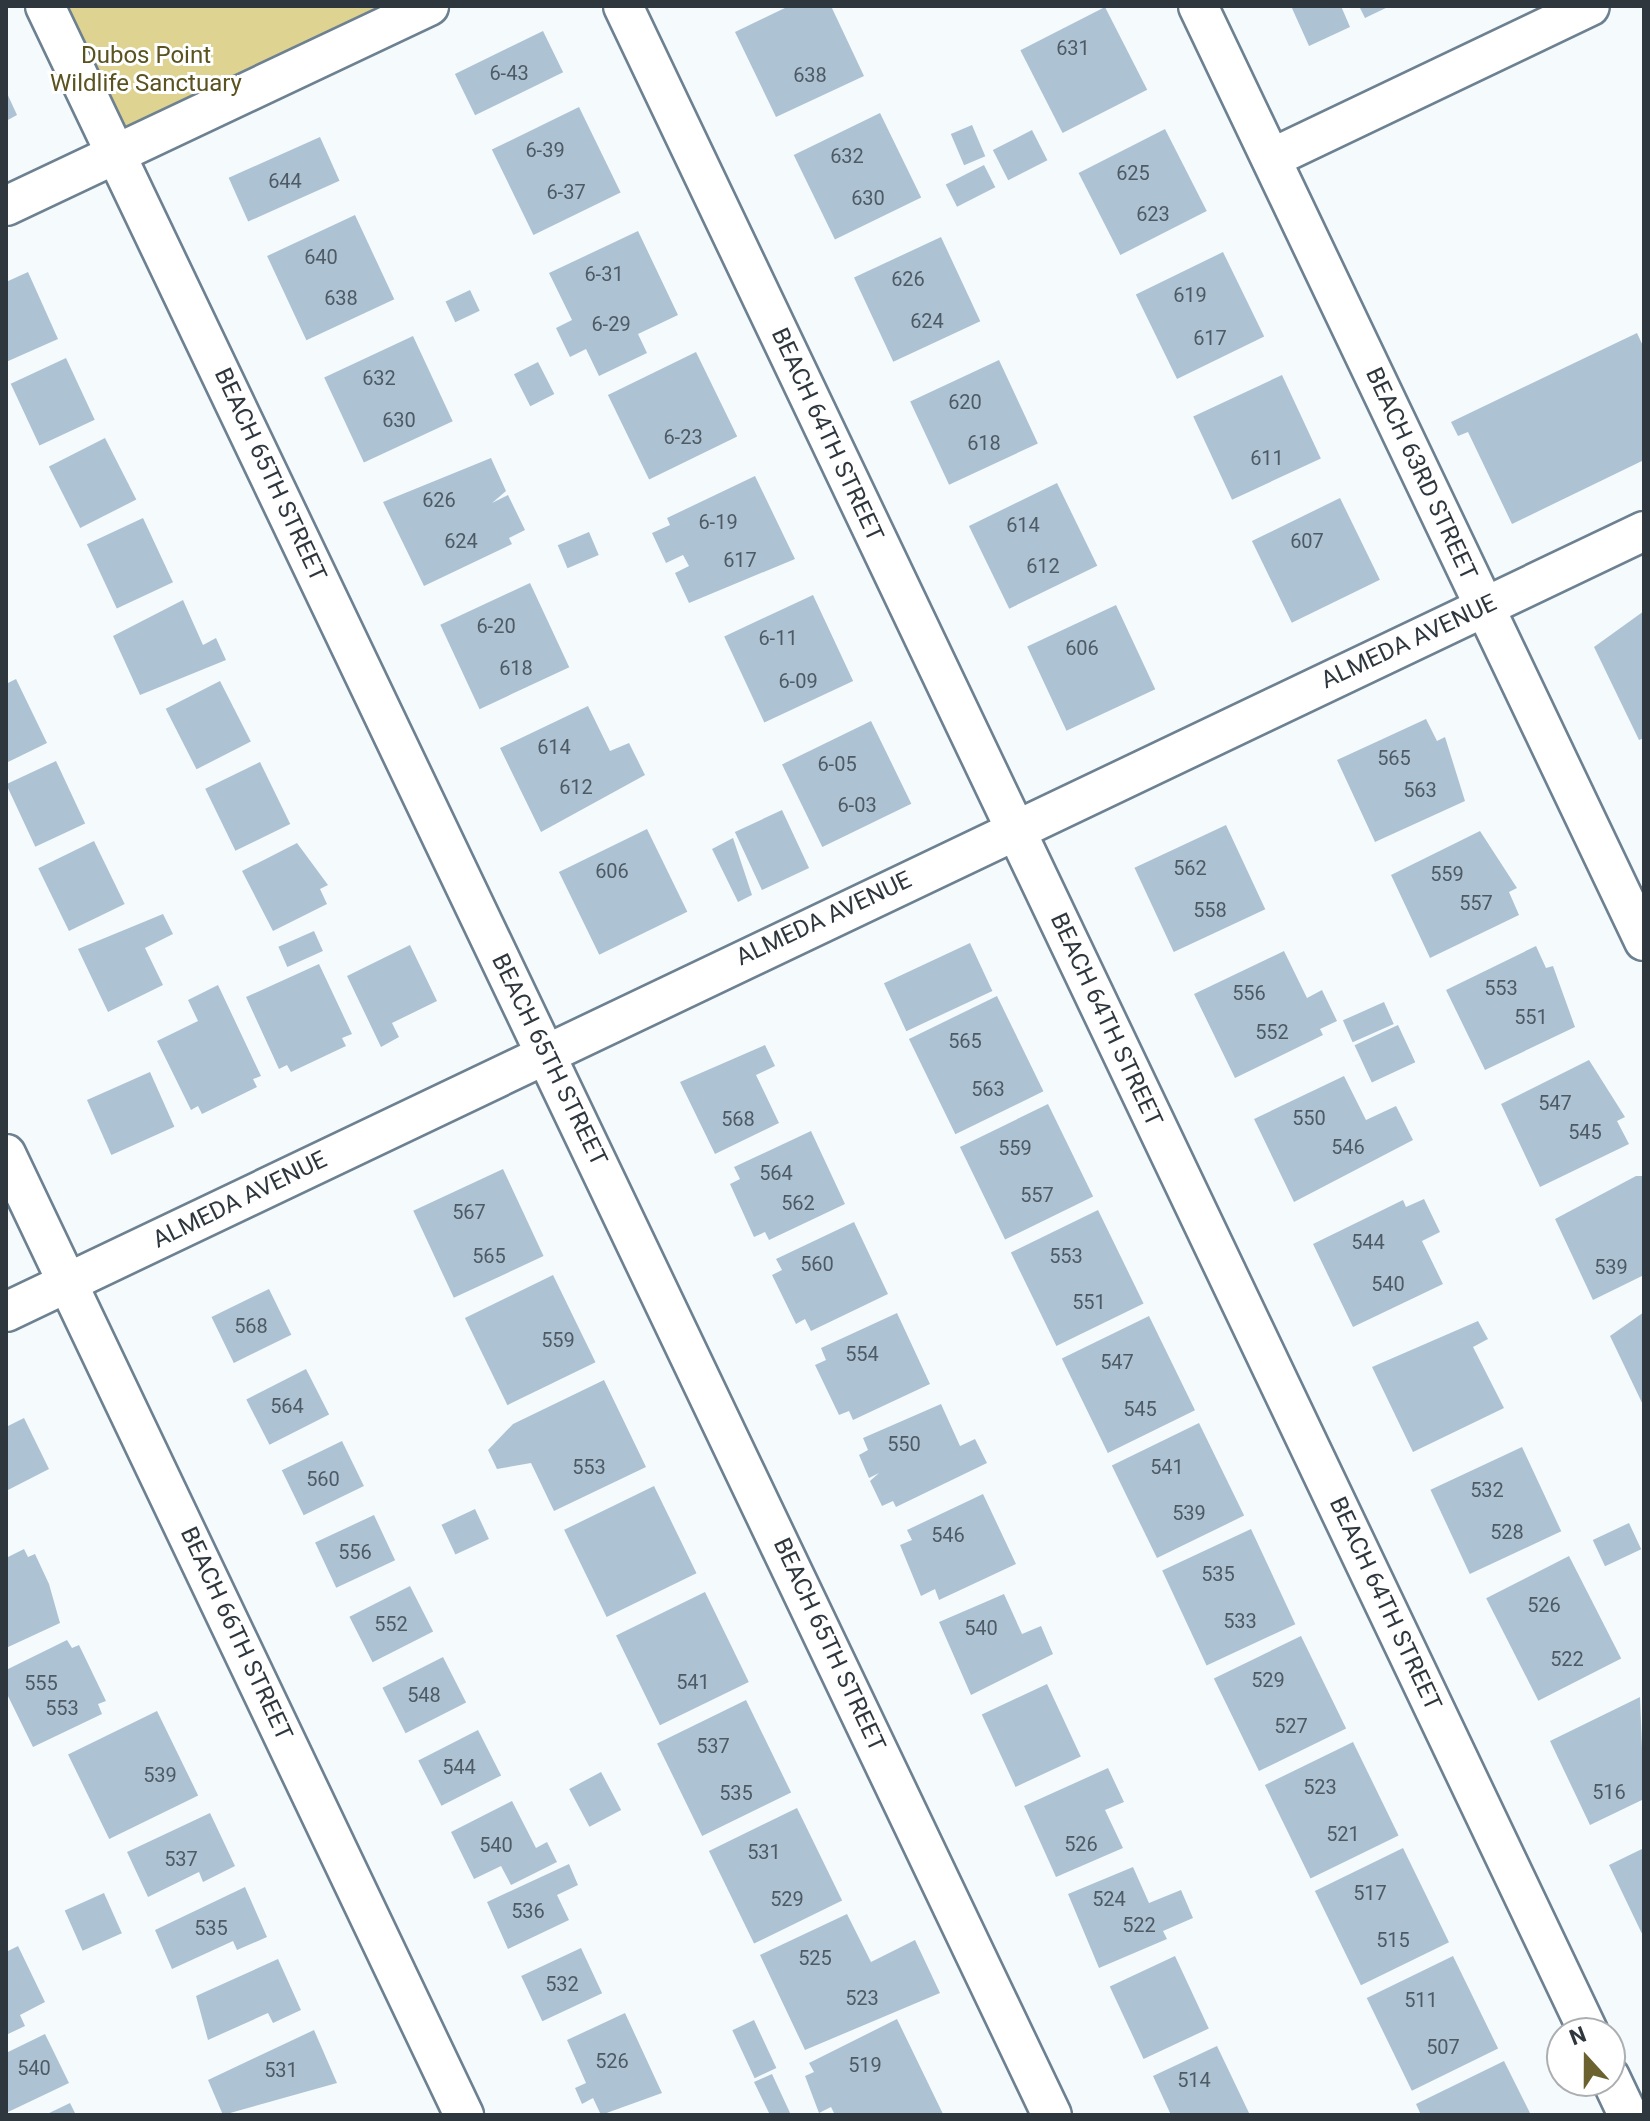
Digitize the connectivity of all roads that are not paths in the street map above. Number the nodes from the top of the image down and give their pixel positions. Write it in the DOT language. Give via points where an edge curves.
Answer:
graph roads {
  1 [pos="45,6"];
  2 [pos="429,6"];
  3 [pos="623,6"];
  4 [pos="1198,6"];
  5 [pos="1590,6"];
  6 [pos="117,154"];
  7 [pos="1272,158"];
  8 [pos="6,206"];
  9 [pos="1644,531"];
  10 [pos="1484,606"];
  11 [pos="1014,829"];
  12 [pos="1644,941"];
  13 [pos="546,1051"];
  14 [pos="6,1154"];
  15 [pos="69,1282"];
  16 [pos="6,1312"];
  17 [pos="1581,2017"];
  18 [pos="464,2115"];
  19 [pos="1052,2115"];
  1 -- 6 [label="street, BEACH 65TH STREET"];
  2 -- 6 [label="street"];
  3 -- 11 [label="street, BEACH 64TH STREET"];
  4 -- 7 [label="street, BEACH 63RD STREET"];
  5 -- 7 [label="street"];
  6 -- 8 [label="street"];
  6 -- 13 [label="street, BEACH 65TH STREET"];
  7 -- 10 [label="street, BEACH 63RD STREET"];
  9 -- 10 [label="street, ALMEDA AVENUE"];
  10 -- 11 [label="street, ALMEDA AVENUE"];
  10 -- 12 [label="street, BEACH 63RD STREET"];
  11 -- 13 [label="street, ALMEDA AVENUE"];
  11 -- 17 [label="street, BEACH 64TH STREET"];
  13 -- 15 [label="street, ALMEDA AVENUE"];
  13 -- 19 [label="street, BEACH 65TH STREET"];
  14 -- 15 [label="street, BEACH 66TH STREET"];
  15 -- 16 [label="street, ALMEDA AVENUE"];
  15 -- 18 [label="street, BEACH 66TH STREET"];
}
